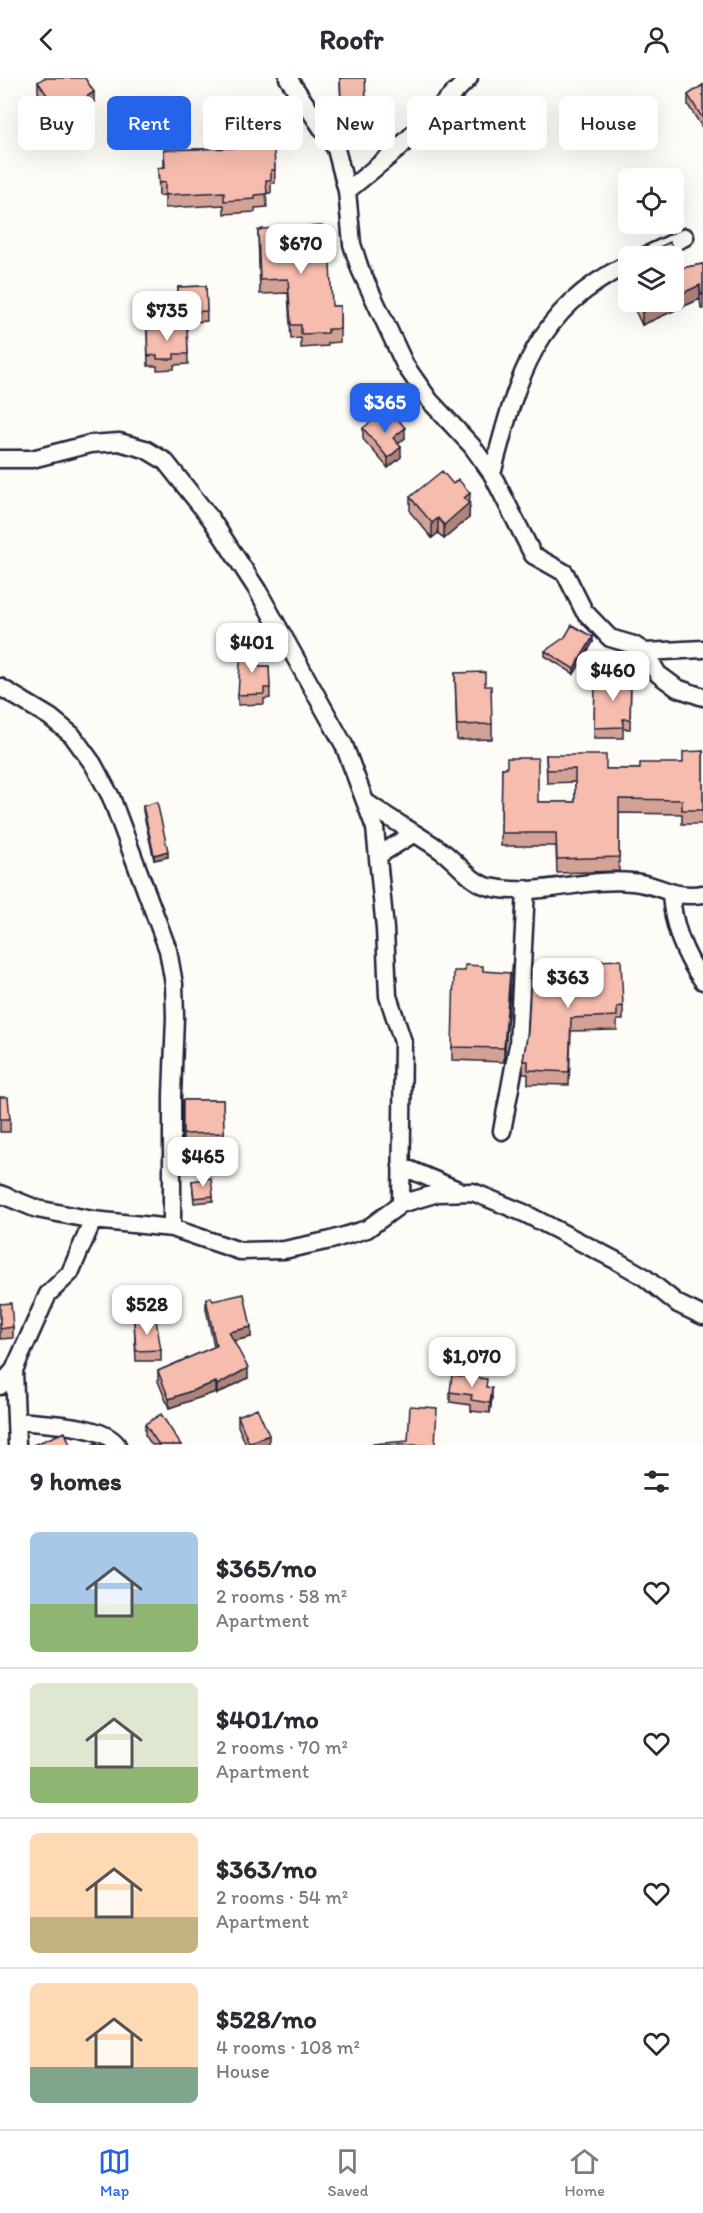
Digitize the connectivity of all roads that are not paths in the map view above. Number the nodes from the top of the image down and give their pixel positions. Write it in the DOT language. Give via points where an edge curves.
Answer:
graph roads {
  1 [pos="288,78"];
  2 [pos="469,78"];
  3 [pos="347,191"];
  4 [pos="685,237"];
  5 [pos="666,246"];
  6 [pos="618,269"];
  7 [pos="502,435"];
  8 [pos="472,446"];
  9 [pos="0,459"];
  10 [pos="492,474"];
  11 [pos="703,649"];
  12 [pos="645,652"];
  13 [pos="0,687"];
  14 [pos="703,697"];
  15 [pos="366,802"];
  16 [pos="413,834"];
  17 [pos="379,855"];
  18 [pos="526,889"];
  19 [pos="671,894"];
  20 [pos="703,894"];
  21 [pos="703,981"];
  22 [pos="502,1131"];
  23 [pos="401,1166"];
  24 [pos="461,1191"];
  25 [pos="0,1194"];
  26 [pos="401,1204"];
  27 [pos="93,1220"];
  28 [pos="172,1228"];
  29 [pos="703,1316"];
  30 [pos="14,1370"];
  31 [pos="0,1386"];
  32 [pos="18,1420"];
  33 [pos="17,1445"];
  34 [pos="117,1445"];
  1 -- 3 [label="street" via="336,149"];
  2 -- 3 [label="street" via="397,150"];
  3 -- 8 [label="street" via="354,252 405,365 430,401"];
  4 -- 5 [label="street"];
  6 -- 7 [label="street" via="578,296 541,338 528,358"];
  7 -- 8 [label="street"];
  7 -- 10 [label="street"];
  8 -- 10 [label="street"];
  9 -- 15 [label="street" via="32,459 90,444 119,442 144,449 165,461 211,519 258,591 344,745"];
  10 -- 12 [label="street" via="533,555 565,573 584,611 610,638"];
  11 -- 12 [label="street"];
  12 -- 14 [label="street" via="658,675 677,688"];
  13 -- 28 [label="street" via="72,735 93,764 111,797 168,950 175,1017"];
  15 -- 16 [label="street"];
  15 -- 17 [label="street"];
  16 -- 17 [label="street"];
  16 -- 18 [label="street" via="445,854 473,879 490,887"];
  17 -- 23 [label="street" via="388,996 403,1042"];
  18 -- 19 [label="street" via="631,882"];
  18 -- 22 [label="street" via="518,1045"];
  19 -- 20 [label="street"];
  19 -- 21 [label="street" via="673,918"];
  23 -- 24 [label="street"];
  23 -- 26 [label="street"];
  24 -- 26 [label="street"];
  24 -- 29 [label="street" via="473,1192 524,1213 625,1266 678,1304"];
  25 -- 27 [label="street" via="37,1209"];
  26 -- 28 [label="street" via="367,1229 284,1250 240,1251"];
  27 -- 28 [label="street"];
  27 -- 30 [label="street" via="69,1273 48,1294"];
  30 -- 31 [label="street"];
  30 -- 32 [label="street"];
  32 -- 33 [label="street"];
  32 -- 34 [label="street" via="96,1430"];
}
